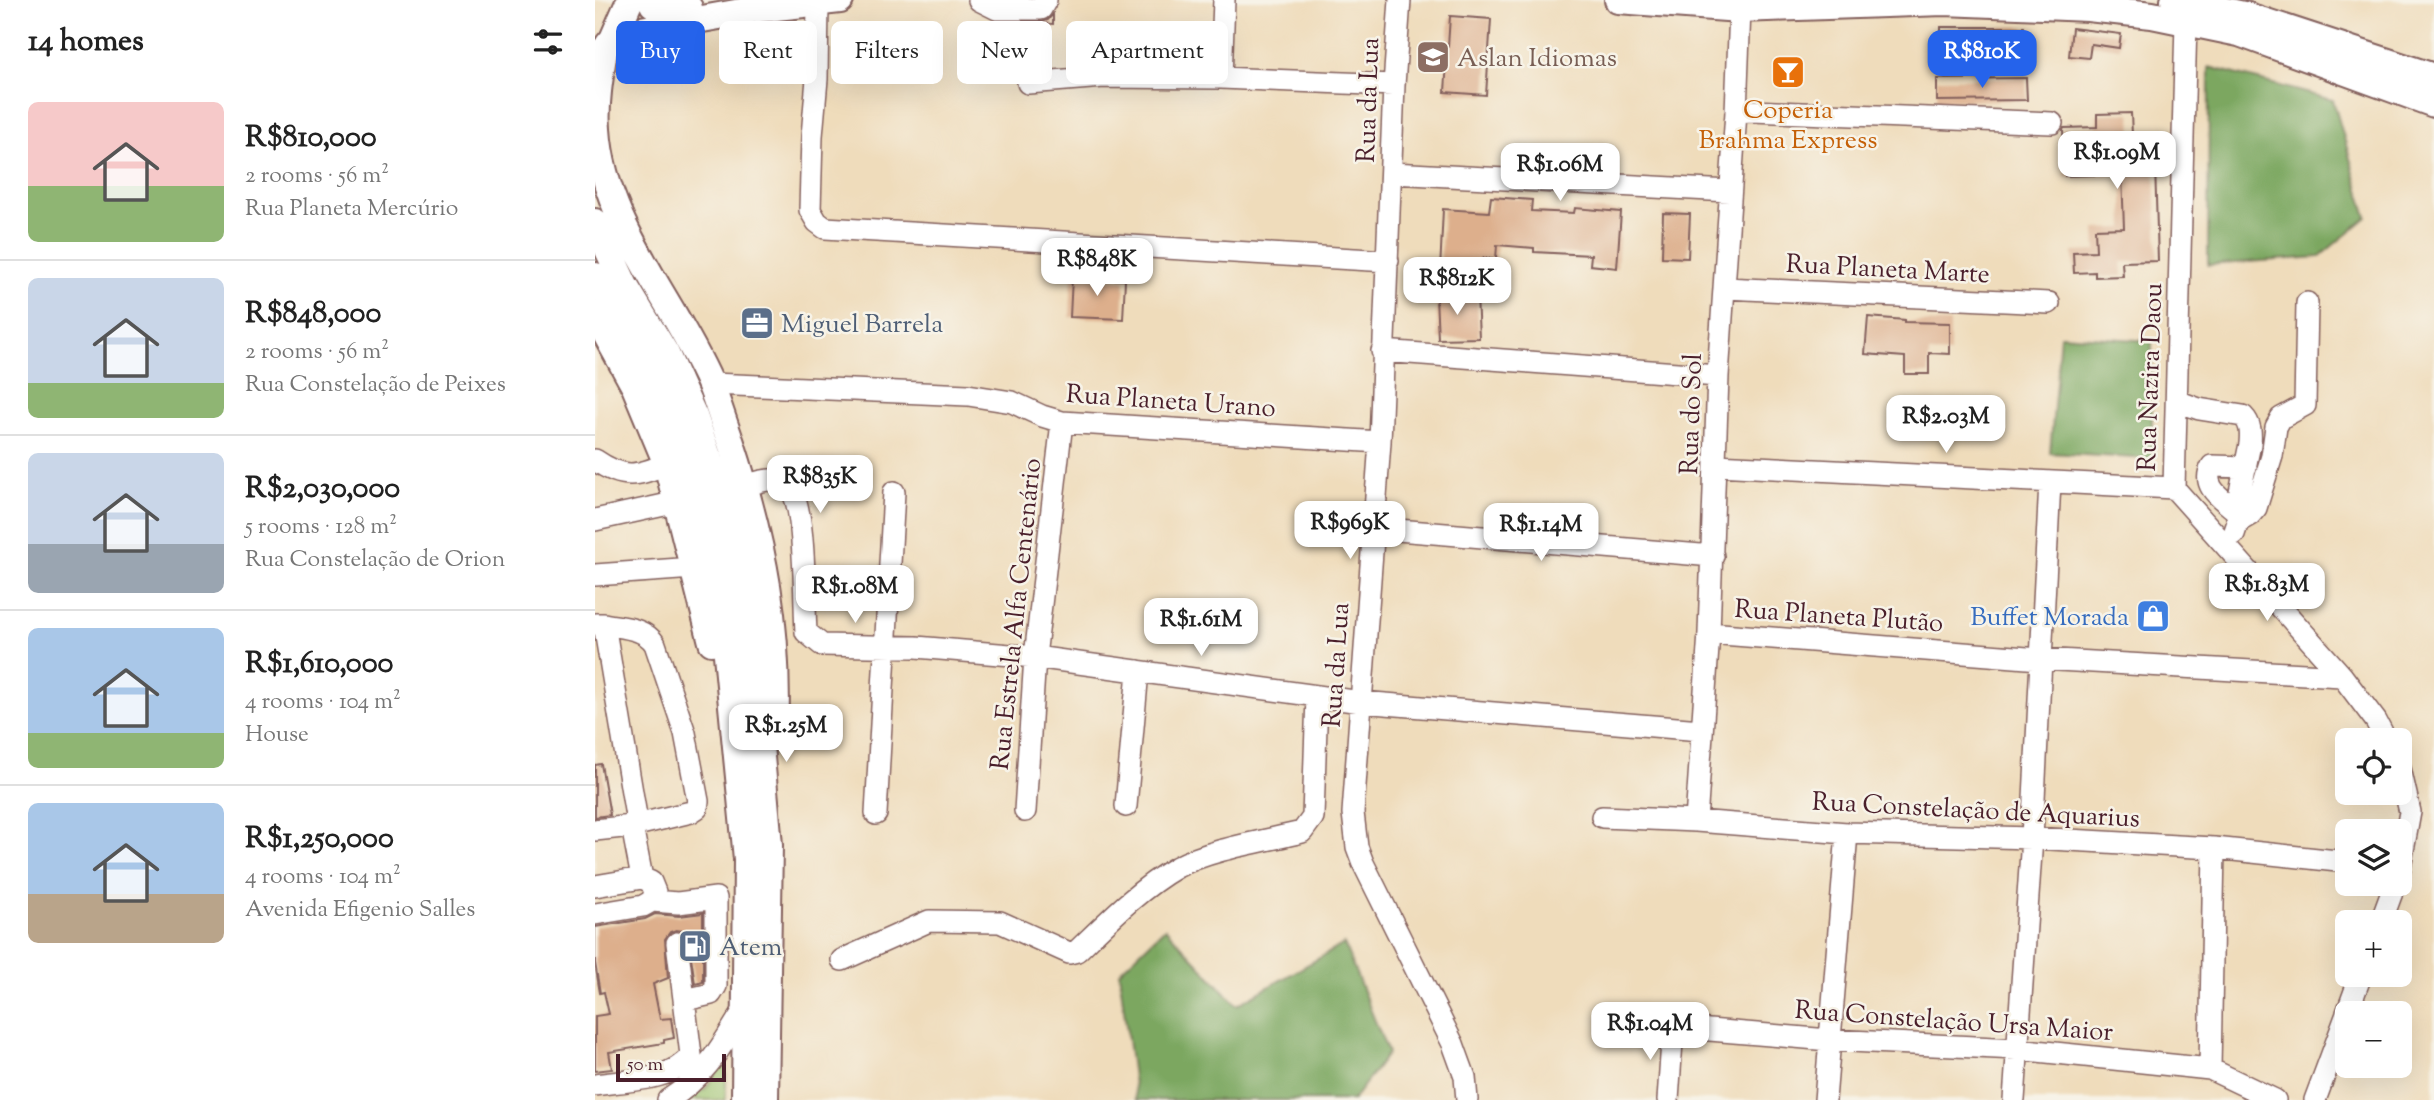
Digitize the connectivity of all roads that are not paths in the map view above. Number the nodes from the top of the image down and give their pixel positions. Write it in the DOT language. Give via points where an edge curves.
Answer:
graph roads {
  1 [pos="630,0"];
  2 [pos="652,0"];
  3 [pos="979,0"];
  4 [pos="1046,0"];
  5 [pos="1224,0"];
  6 [pos="1400,0"];
  7 [pos="1618,0"];
  8 [pos="829,1"];
  9 [pos="758,9"];
  10 [pos="1740,9"];
  11 [pos="2180,10"];
  12 [pos="1223,21"];
  13 [pos="604,49"];
  14 [pos="2434,76"];
  15 [pos="1228,78"];
  16 [pos="1394,85"];
  17 [pos="2434,104"];
  18 [pos="1736,112"];
  19 [pos="2052,123"];
  20 [pos="595,168"];
  21 [pos="1392,173"];
  22 [pos="1729,191"];
  23 [pos="612,200"];
  24 [pos="595,222"];
  25 [pos="1388,261"];
  26 [pos="595,275"];
  27 [pos="1725,288"];
  28 [pos="2049,303"];
  29 [pos="2307,303"];
  30 [pos="595,314"];
  31 [pos="1382,351"];
  32 [pos="1718,376"];
  33 [pos="711,384"];
  34 [pos="2177,401"];
  35 [pos="1062,422"];
  36 [pos="1380,442"];
  37 [pos="595,460"];
  38 [pos="667,464"];
  39 [pos="1716,465"];
  40 [pos="2246,467"];
  41 [pos="2050,482"];
  42 [pos="745,486"];
  43 [pos="2174,488"];
  44 [pos="894,492"];
  45 [pos="678,502"];
  46 [pos="2237,517"];
  47 [pos="595,520"];
  48 [pos="1373,528"];
  49 [pos="2229,549"];
  50 [pos="1713,556"];
  51 [pos="694,568"];
  52 [pos="595,575"];
  53 [pos="599,624"];
  54 [pos="1709,634"];
  55 [pos="886,647"];
  56 [pos="1035,657"];
  57 [pos="2040,659"];
  58 [pos="1138,671"];
  59 [pos="2342,676"];
  60 [pos="1317,696"];
  61 [pos="1361,702"];
  62 [pos="2380,728"];
  63 [pos="1701,730"];
  64 [pos="739,767"];
  65 [pos="1126,806"];
  66 [pos="1025,811"];
  67 [pos="876,814"];
  68 [pos="1602,817"];
  69 [pos="1696,821"];
  70 [pos="637,822"];
  71 [pos="595,830"];
  72 [pos="1847,833"];
  73 [pos="2032,838"];
  74 [pos="769,845"];
  75 [pos="2214,848"];
  76 [pos="2335,861"];
  77 [pos="595,886"];
  78 [pos="648,887"];
  79 [pos="745,894"];
  80 [pos="716,898"];
  81 [pos="595,914"];
  82 [pos="677,943"];
  83 [pos="842,960"];
  84 [pos="685,1000"];
  85 [pos="747,1005"];
  86 [pos="1622,1019"];
  87 [pos="1673,1027"];
  88 [pos="1829,1040"];
  89 [pos="2335,1046"];
  90 [pos="2017,1049"];
  91 [pos="2210,1069"];
  92 [pos="672,1071"];
  93 [pos="595,1084"];
  94 [pos="675,1095"];
  95 [pos="745,1100"];
  96 [pos="765,1100"];
  97 [pos="1467,1100"];
  98 [pos="1668,1100"];
  99 [pos="1825,1100"];
  100 [pos="2014,1100"];
  101 [pos="2275,1100"];
  102 [pos="2315,1100"];
  1 -- 13 [label="main road"];
  2 -- 9 [label="main road" via="663,11 735,2"];
  3 -- 4 [label="street" via="997,9 1041,9"];
  5 -- 12 [label="street"];
  6 -- 16 [label="street, Rua da Lua"];
  7 -- 10 [label="main road"];
  8 -- 9 [label="main road"];
  8 -- 25 [label="street" via="817,79 810,210 825,228"];
  9 -- 13 [label="main road" via="641,30"];
  10 -- 11 [label="main road" via="1944,2"];
  10 -- 18 [label="street, Rua do Sol"];
  11 -- 14 [label="main road" via="2248,16"];
  11 -- 17 [label="main road"];
  11 -- 34 [label="street, Rua Nazira Daou"];
  13 -- 23 [label="main road" via="597,129"];
  15 -- 16 [label="street"];
  16 -- 21 [label="street, Rua da Lua"];
  18 -- 19 [label="street"];
  18 -- 22 [label="street, Rua do Sol"];
  20 -- 23 [label="main road"];
  21 -- 22 [label="street"];
  21 -- 25 [label="street, Rua da Lua"];
  22 -- 27 [label="street, Rua do Sol"];
  23 -- 33 [label="main road"];
  24 -- 74 [label="main road" via="625,286 666,354 720,492 747,601"];
  25 -- 31 [label="street, Rua da Lua"];
  26 -- 64 [label="main road" via="659,388 681,440 707,526 724,624"];
  27 -- 28 [label="street, Rua Planeta Marte"];
  27 -- 32 [label="street, Rua do Sol"];
  29 -- 46 [label="street" via="2305,405 2281,418 2256,508 2250,515"];
  30 -- 38 [label="main road" via="635,387"];
  31 -- 32 [label="street"];
  31 -- 36 [label="street, Rua da Lua"];
  32 -- 39 [label="street, Rua do Sol"];
  33 -- 35 [label="street, Rua Planeta Urano" via="968,395 1012,402"];
  33 -- 42 [label="main road"];
  34 -- 40 [label="street" via="2243,416 2251,434"];
  34 -- 43 [label="street, Rua Nazira Daou"];
  35 -- 36 [label="street, Rua Planeta Urano"];
  35 -- 56 [label="street, Rua Estrela Alfa Centenário"];
  36 -- 48 [label="street, Rua da Lua"];
  37 -- 38 [label="street" via="624,475"];
  38 -- 45 [label="main road"];
  39 -- 41 [label="street"];
  39 -- 50 [label="street, Rua do Sol"];
  40 -- 46 [label="street"];
  40 -- 46 [label="street" via="2212,466 2209,474 2216,496"];
  41 -- 43 [label="street"];
  41 -- 57 [label="street"];
  42 -- 55 [label="street" via="780,481 794,496 801,525 806,632 822,645"];
  42 -- 74 [label="main road" via="766,577 775,645"];
  43 -- 49 [label="street, Rua Nazira Daou"];
  44 -- 55 [label="street"];
  45 -- 47 [label="street"];
  45 -- 51 [label="main road"];
  46 -- 49 [label="street"];
  48 -- 50 [label="street"];
  48 -- 61 [label="street, Rua da Lua"];
  49 -- 59 [label="street, Rua Nazira Daou"];
  50 -- 54 [label="street, Rua do Sol"];
  51 -- 52 [label="street"];
  51 -- 64 [label="main road"];
  53 -- 70 [label="street"];
  53 -- 70 [label="street" via="650,636 685,733 697,808"];
  54 -- 57 [label="street, Rua Planeta Plutão"];
  54 -- 63 [label="street, Rua do Sol"];
  55 -- 56 [label="street"];
  55 -- 67 [label="street"];
  56 -- 58 [label="street"];
  56 -- 66 [label="street, Rua Estrela Alfa Centenário"];
  57 -- 59 [label="street, Rua Planeta Plutão"];
  57 -- 73 [label="street"];
  58 -- 60 [label="street"];
  58 -- 65 [label="street"];
  59 -- 62 [label="street, Rua Nazira Daou"];
  60 -- 61 [label="street"];
  60 -- 83 [label="street" via="1313,817 1302,832 1206,855 1178,867 1134,897 1077,951 1069,953 1000,922 929,921"];
  61 -- 63 [label="street"];
  61 -- 97 [label="street, Rua da Lua" via="1353,813 1357,847 1453,1044 1465,1077"];
  63 -- 69 [label="street, Rua do Sol"];
  64 -- 79 [label="main road" via="747,859"];
  68 -- 69 [label="street, Rua Constelação de Aquarius"];
  69 -- 72 [label="street, Rua Constelação de Aquarius"];
  70 -- 71 [label="street"];
  70 -- 78 [label="street"];
  72 -- 73 [label="street, Rua Constelação de Aquarius"];
  72 -- 88 [label="street"];
  73 -- 75 [label="street, Rua Constelação de Aquarius"];
  73 -- 90 [label="street"];
  74 -- 96 [label="main road"];
  75 -- 76 [label="street, Rua Constelação de Aquarius"];
  75 -- 91 [label="street"];
  77 -- 78 [label="street"];
  78 -- 80 [label="street" via="678,903"];
  78 -- 81 [label="street" via="643,906"];
  79 -- 80 [label="street"];
  79 -- 85 [label="main road"];
  80 -- 84 [label="street" via="716,986 711,994"];
  82 -- 84 [label="street"];
  84 -- 92 [label="street" via="691,1055"];
  85 -- 94 [label="street" via="708,1066"];
  85 -- 95 [label="main road"];
  86 -- 87 [label="street, Rua Constelação Ursa Maior"];
  87 -- 88 [label="street, Rua Constelação Ursa Maior"];
  87 -- 98 [label="street"];
  88 -- 90 [label="street, Rua Constelação Ursa Maior"];
  88 -- 99 [label="street"];
  89 -- 102 [label="street"];
  90 -- 91 [label="street, Rua Constelação Ursa Maior"];
  90 -- 100 [label="street"];
  91 -- 101 [label="street, Rua Constelação Ursa Maior"];
  92 -- 93 [label="street"];
  92 -- 94 [label="street"];
}
